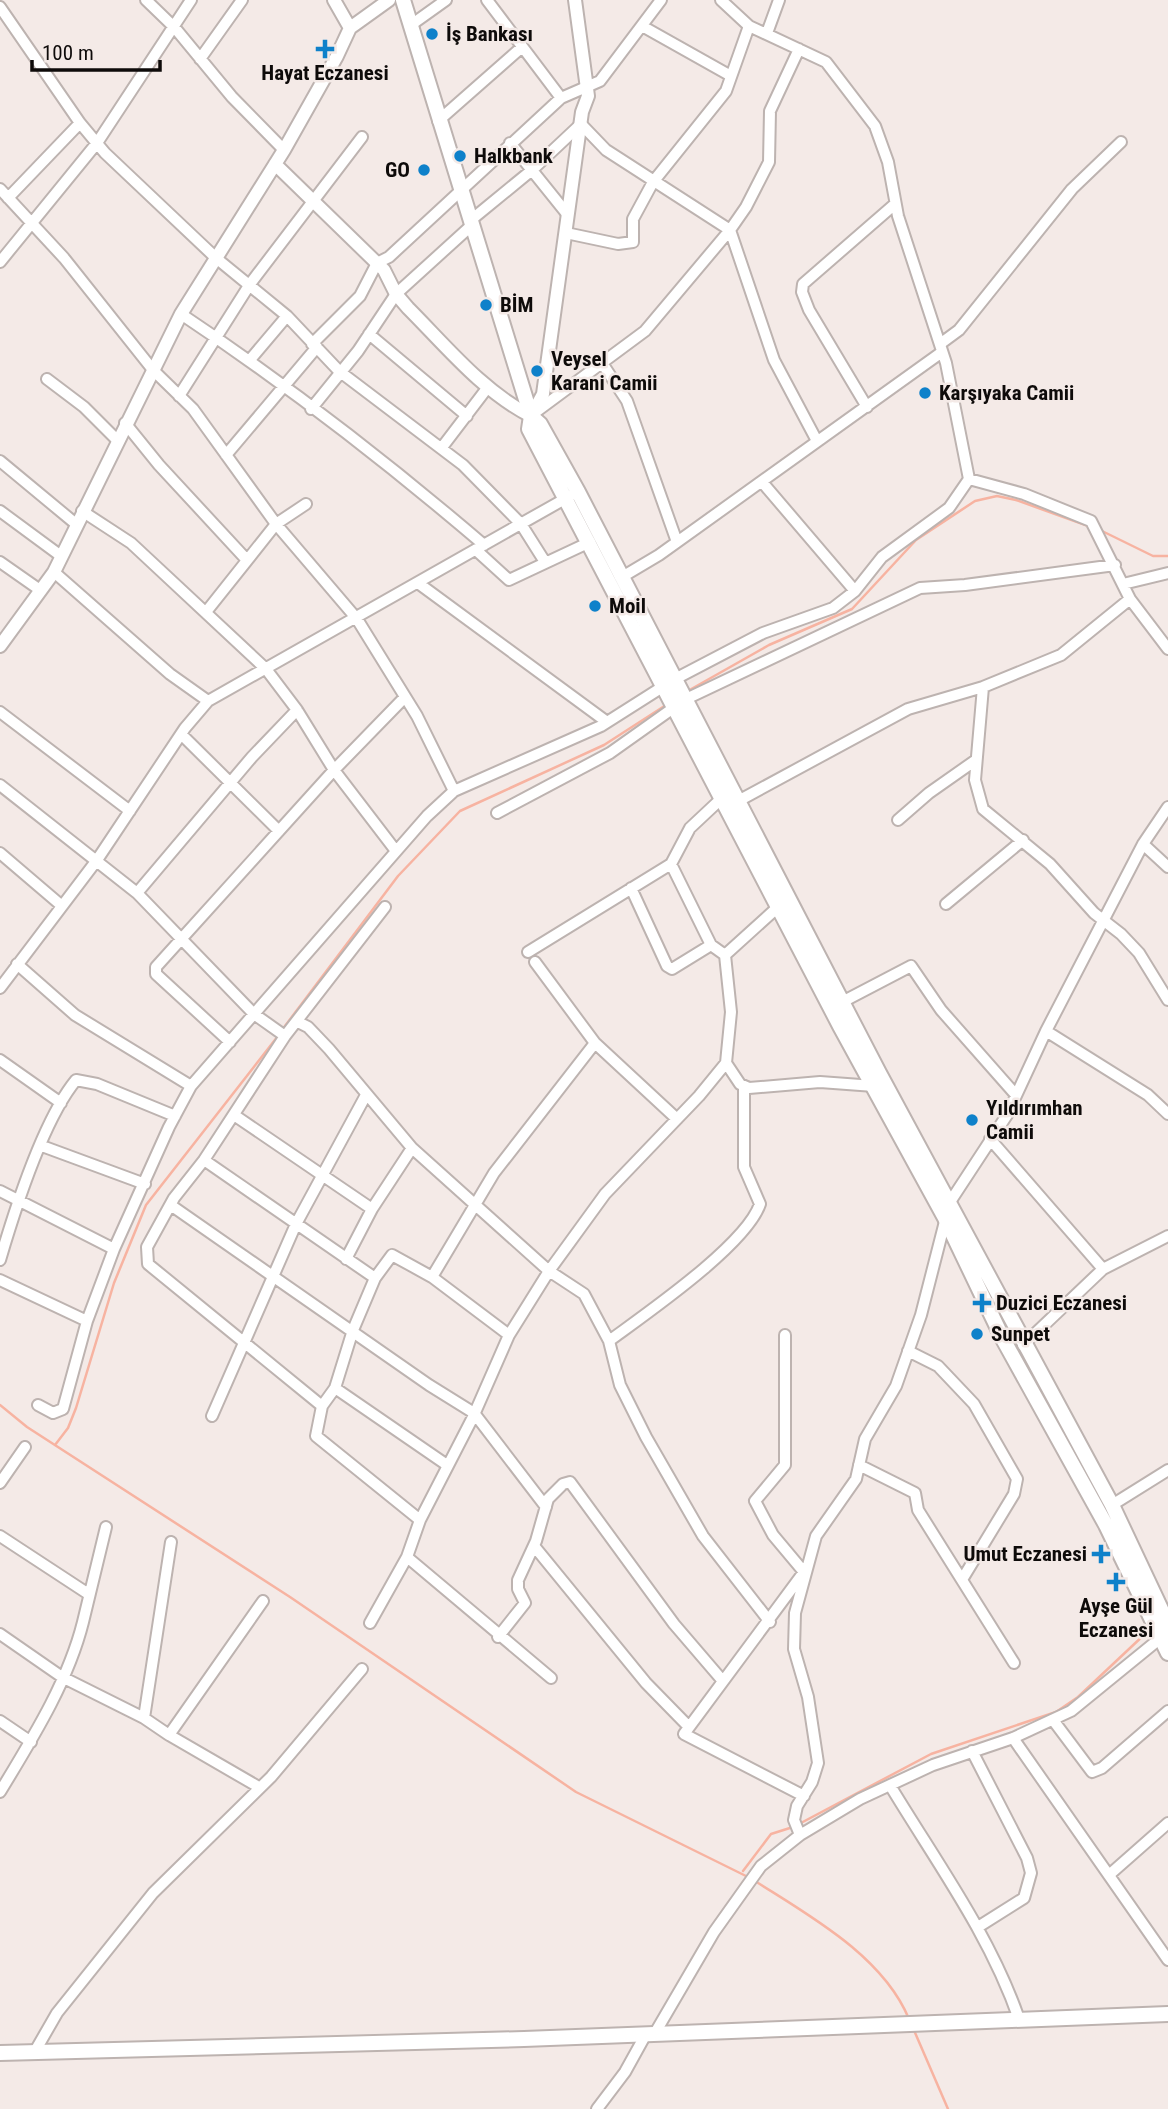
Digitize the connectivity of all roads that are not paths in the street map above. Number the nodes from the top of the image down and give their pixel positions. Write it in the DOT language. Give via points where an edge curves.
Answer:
graph roads {
  1 [pos="146,0"];
  2 [pos="191,0"];
  3 [pos="242,0"];
  4 [pos="334,0"];
  5 [pos="389,0"];
  6 [pos="403,0"];
  7 [pos="446,0"];
  8 [pos="487,0"];
  9 [pos="575,0"];
  10 [pos="661,0"];
  11 [pos="721,0"];
  12 [pos="779,0"];
  13 [pos="0,7"];
  14 [pos="411,25"];
  15 [pos="642,26"];
  16 [pos="750,26"];
  17 [pos="175,28"];
  18 [pos="350,28"];
  19 [pos="767,33"];
  20 [pos="522,47"];
  21 [pos="799,49"];
  22 [pos="200,59"];
  23 [pos="731,76"];
  24 [pos="587,85"];
  25 [pos="561,98"];
  26 [pos="438,121"];
  27 [pos="80,123"];
  28 [pos="581,124"];
  29 [pos="362,137"];
  30 [pos="1121,142"];
  31 [pos="97,143"];
  32 [pos="510,143"];
  33 [pos="284,150"];
  34 [pos="275,164"];
  35 [pos="531,170"];
  36 [pos="653,182"];
  37 [pos="461,188"];
  38 [pos="4,193"];
  39 [pos="312,201"];
  40 [pos="895,204"];
  41 [pos="568,215"];
  42 [pos="32,222"];
  43 [pos="472,222"];
  44 [pos="730,230"];
  45 [pos="566,233"];
  46 [pos="216,258"];
  47 [pos="0,262"];
  48 [pos="377,263"];
  49 [pos="250,285"];
  50 [pos="396,294"];
  51 [pos="181,314"];
  52 [pos="286,316"];
  53 [pos="369,334"];
  54 [pos="217,338"];
  55 [pos="314,346"];
  56 [pos="941,348"];
  57 [pos="249,361"];
  58 [pos="602,363"];
  59 [pos="153,370"];
  60 [pos="339,371"];
  61 [pos="47,379"];
  62 [pos="283,387"];
  63 [pos="488,387"];
  64 [pos="179,396"];
  65 [pos="867,407"];
  66 [pos="311,409"];
  67 [pos="531,415"];
  68 [pos="467,416"];
  69 [pos="125,424"];
  70 [pos="117,440"];
  71 [pos="817,442"];
  72 [pos="443,446"];
  73 [pos="226,455"];
  74 [pos="0,461"];
  75 [pos="969,479"];
  76 [pos="762,482"];
  77 [pos="573,495"];
  78 [pos="306,504"];
  79 [pos="0,511"];
  80 [pos="82,511"];
  81 [pos="76,524"];
  82 [pos="276,524"];
  83 [pos="521,524"];
  84 [pos="590,542"];
  85 [pos="677,542"];
  86 [pos="480,547"];
  87 [pos="61,556"];
  88 [pos="246,559"];
  89 [pos="0,562"];
  90 [pos="545,562"];
  91 [pos="1115,565"];
  92 [pos="54,572"];
  93 [pos="1168,573"];
  94 [pos="622,577"];
  95 [pos="418,583"];
  96 [pos="1124,584"];
  97 [pos="40,590"];
  98 [pos="855,591"];
  99 [pos="1130,599"];
  100 [pos="206,612"];
  101 [pos="357,619"];
  102 [pos="0,646"];
  103 [pos="1168,649"];
  104 [pos="266,669"];
  105 [pos="983,687"];
  106 [pos="676,694"];
  107 [pos="405,697"];
  108 [pos="208,701"];
  109 [pos="297,710"];
  110 [pos="0,712"];
  111 [pos="607,722"];
  112 [pos="181,734"];
  113 [pos="976,760"];
  114 [pos="334,770"];
  115 [pos="231,782"];
  116 [pos="0,785"];
  117 [pos="454,791"];
  118 [pos="722,798"];
  119 [pos="740,800"];
  120 [pos="1168,807"];
  121 [pos="130,811"];
  122 [pos="497,813"];
  123 [pos="898,820"];
  124 [pos="279,831"];
  125 [pos="1023,840"];
  126 [pos="1143,844"];
  127 [pos="396,851"];
  128 [pos="0,853"];
  129 [pos="97,860"];
  130 [pos="671,864"];
  131 [pos="1168,867"];
  132 [pos="631,888"];
  133 [pos="136,893"];
  134 [pos="946,904"];
  135 [pos="62,906"];
  136 [pos="778,907"];
  137 [pos="385,908"];
  138 [pos="1104,920"];
  139 [pos="180,939"];
  140 [pos="711,945"];
  141 [pos="725,955"];
  142 [pos="17,964"];
  143 [pos="1168,976"];
  144 [pos="1159,985"];
  145 [pos="0,988"];
  146 [pos="1168,1000"];
  147 [pos="844,1001"];
  148 [pos="254,1014"];
  149 [pos="298,1022"];
  150 [pos="1046,1031"];
  151 [pos="281,1033"];
  152 [pos="230,1042"];
  153 [pos="595,1043"];
  154 [pos="0,1060"];
  155 [pos="726,1063"];
  156 [pos="191,1086"];
  157 [pos="744,1086"];
  158 [pos="874,1086"];
  159 [pos="366,1095"];
  160 [pos="1016,1095"];
  161 [pos="61,1103"];
  162 [pos="1168,1114"];
  163 [pos="234,1115"];
  164 [pos="175,1116"];
  165 [pos="677,1119"];
  166 [pos="990,1139"];
  167 [pos="41,1146"];
  168 [pos="412,1148"];
  169 [pos="204,1160"];
  170 [pos="322,1172"];
  171 [pos="145,1184"];
  172 [pos="0,1191"];
  173 [pos="19,1199"];
  174 [pos="950,1202"];
  175 [pos="172,1206"];
  176 [pos="475,1208"];
  177 [pos="372,1209"];
  178 [pos="945,1218"];
  179 [pos="296,1224"];
  180 [pos="1168,1236"];
  181 [pos="114,1249"];
  182 [pos="346,1259"];
  183 [pos="0,1260"];
  184 [pos="1103,1269"];
  185 [pos="549,1271"];
  186 [pos="273,1277"];
  187 [pos="432,1277"];
  188 [pos="375,1278"];
  189 [pos="0,1280"];
  190 [pos="87,1321"];
  191 [pos="353,1330"];
  192 [pos="509,1335"];
  193 [pos="785,1335"];
  194 [pos="608,1341"];
  195 [pos="243,1343"];
  196 [pos="1023,1345"];
  197 [pos="908,1350"];
  198 [pos="335,1388"];
  199 [pos="38,1405"];
  200 [pos="322,1406"];
  201 [pos="474,1413"];
  202 [pos="212,1416"];
  203 [pos="25,1447"];
  204 [pos="447,1465"];
  205 [pos="859,1465"];
  206 [pos="1168,1470"];
  207 [pos="0,1483"];
  208 [pos="1112,1505"];
  209 [pos="546,1507"];
  210 [pos="420,1520"];
  211 [pos="106,1527"];
  212 [pos="0,1536"];
  213 [pos="171,1542"];
  214 [pos="534,1546"];
  215 [pos="407,1557"];
  216 [pos="804,1572"];
  217 [pos="963,1578"];
  218 [pos="88,1593"];
  219 [pos="263,1601"];
  220 [pos="1164,1607"];
  221 [pos="770,1622"];
  222 [pos="370,1623"];
  223 [pos="1168,1624"];
  224 [pos="0,1634"];
  225 [pos="1164,1635"];
  226 [pos="498,1637"];
  227 [pos="1168,1653"];
  228 [pos="1014,1662"];
  229 [pos="362,1669"];
  230 [pos="62,1677"];
  231 [pos="551,1678"];
  232 [pos="722,1681"];
  233 [pos="1168,1711"];
  234 [pos="144,1718"];
  235 [pos="1054,1720"];
  236 [pos="0,1721"];
  237 [pos="689,1727"];
  238 [pos="169,1735"];
  239 [pos="1013,1738"];
  240 [pos="31,1742"];
  241 [pos="972,1751"];
  242 [pos="257,1786"];
  243 [pos="891,1787"];
  244 [pos="0,1792"];
  245 [pos="804,1796"];
  246 [pos="1168,1823"];
  247 [pos="797,1828"];
  248 [pos="1109,1875"];
  249 [pos="978,1927"];
  250 [pos="1168,1960"];
  251 [pos="1168,2014"];
  252 [pos="1019,2019"];
  253 [pos="650,2034"];
  254 [pos="0,2053"];
  255 [pos="34,2053"];
  256 [pos="597,2109"];
  1 -- 17 [label="street"];
  2 -- 17 [label="street"];
  3 -- 22 [label="street"];
  4 -- 18 [label="street"];
  5 -- 18 [label="street"];
  6 -- 14 [label="main road"];
  7 -- 14 [label="street"];
  8 -- 20 [label="street"];
  9 -- 24 [label="street"];
  10 -- 15 [label="street"];
  11 -- 16 [label="street"];
  12 -- 19 [label="street"];
  13 -- 27 [label="street"];
  14 -- 26 [label="main road"];
  15 -- 23 [label="street"];
  15 -- 24 [label="street" via="600,81"];
  16 -- 19 [label="street"];
  16 -- 23 [label="street"];
  17 -- 22 [label="street"];
  17 -- 31 [label="street"];
  18 -- 33 [label="street"];
  19 -- 21 [label="street"];
  20 -- 25 [label="street"];
  20 -- 26 [label="street"];
  21 -- 40 [label="street" via="827,62 866,109 888,162"];
  21 -- 44 [label="street" via="770,111 769,162"];
  22 -- 33 [label="street"];
  23 -- 36 [label="street" via="726,91"];
  24 -- 25 [label="street"];
  24 -- 28 [label="street"];
  25 -- 32 [label="street"];
  26 -- 37 [label="main road"];
  27 -- 31 [label="street"];
  27 -- 38 [label="street"];
  28 -- 35 [label="street"];
  28 -- 36 [label="street" via="606,150"];
  28 -- 41 [label="street"];
  29 -- 39 [label="street"];
  30 -- 56 [label="street" via="1072,189"];
  31 -- 42 [label="street"];
  31 -- 46 [label="street"];
  32 -- 35 [label="street"];
  32 -- 37 [label="street"];
  33 -- 34 [label="street"];
  34 -- 39 [label="street"];
  34 -- 46 [label="street"];
  35 -- 41 [label="street"];
  35 -- 43 [label="street"];
  36 -- 44 [label="street"];
  36 -- 45 [label="street" via="633,219 633,242 618,244"];
  37 -- 43 [label="main road"];
  37 -- 48 [label="street" via="389,257"];
  38 -- 42 [label="street"];
  39 -- 48 [label="street"];
  39 -- 49 [label="street"];
  40 -- 56 [label="street"];
  40 -- 65 [label="street" via="803,284 809,310"];
  41 -- 45 [label="street"];
  42 -- 47 [label="street"];
  42 -- 59 [label="street"];
  43 -- 50 [label="street"];
  43 -- 67 [label="main road"];
  44 -- 58 [label="street" via="645,331"];
  44 -- 71 [label="street" via="774,360"];
  45 -- 67 [label="street" via="543,394"];
  46 -- 49 [label="street"];
  46 -- 51 [label="street"];
  48 -- 50 [label="street"];
  48 -- 55 [label="street" via="360,296"];
  49 -- 52 [label="street"];
  49 -- 54 [label="street"];
  50 -- 53 [label="street"];
  50 -- 63 [label="street"];
  51 -- 54 [label="street"];
  51 -- 59 [label="street"];
  52 -- 55 [label="street"];
  52 -- 57 [label="street"];
  53 -- 60 [label="street"];
  53 -- 68 [label="street"];
  54 -- 57 [label="street"];
  54 -- 64 [label="street"];
  55 -- 60 [label="street"];
  55 -- 62 [label="street"];
  56 -- 65 [label="street"];
  56 -- 75 [label="street"];
  57 -- 62 [label="street"];
  58 -- 67 [label="street"];
  58 -- 85 [label="street" via="627,401"];
  59 -- 64 [label="street"];
  59 -- 69 [label="street"];
  60 -- 66 [label="street"];
  60 -- 72 [label="street"];
  61 -- 70 [label="street"];
  62 -- 66 [label="street"];
  62 -- 73 [label="street"];
  63 -- 67 [label="street" via="506,403"];
  63 -- 68 [label="street"];
  64 -- 73 [label="street"];
  65 -- 71 [label="street"];
  66 -- 86 [label="street" via="433,502"];
  67 -- 77 [label="main road" via="529,429"];
  68 -- 72 [label="street"];
  69 -- 70 [label="street"];
  69 -- 88 [label="street"];
  70 -- 80 [label="street"];
  71 -- 76 [label="street"];
  72 -- 83 [label="street"];
  73 -- 82 [label="street"];
  74 -- 81 [label="street"];
  75 -- 91 [label="street" via="1024,494 1091,521"];
  75 -- 98 [label="street" via="949,508 882,557"];
  76 -- 85 [label="street"];
  76 -- 98 [label="street"];
  77 -- 83 [label="street"];
  77 -- 84 [label="main road"];
  77 -- 94 [label="main road"];
  78 -- 82 [label="street"];
  79 -- 87 [label="street"];
  80 -- 81 [label="street"];
  80 -- 100 [label="street" via="131,543"];
  81 -- 87 [label="street"];
  82 -- 88 [label="street"];
  82 -- 101 [label="street"];
  83 -- 86 [label="street"];
  83 -- 90 [label="street"];
  84 -- 90 [label="street"];
  84 -- 106 [label="main road"];
  85 -- 94 [label="street"];
  86 -- 90 [label="street" via="509,580"];
  86 -- 95 [label="street"];
  87 -- 92 [label="street"];
  88 -- 100 [label="street"];
  89 -- 97 [label="street"];
  91 -- 96 [label="street"];
  91 -- 106 [label="street" via="920,588"];
  92 -- 97 [label="street"];
  92 -- 108 [label="street" via="170,674"];
  93 -- 96 [label="street"];
  94 -- 106 [label="main road"];
  95 -- 101 [label="street"];
  95 -- 111 [label="street"];
  96 -- 99 [label="street"];
  97 -- 102 [label="street"];
  98 -- 106 [label="street" via="833,608 764,633"];
  99 -- 103 [label="street"];
  99 -- 105 [label="street" via="1061,655"];
  100 -- 104 [label="street"];
  101 -- 104 [label="street"];
  101 -- 107 [label="street"];
  104 -- 108 [label="street"];
  104 -- 109 [label="street"];
  105 -- 113 [label="street"];
  105 -- 119 [label="street" via="908,709"];
  106 -- 111 [label="street"];
  106 -- 118 [label="main road"];
  106 -- 119 [label="main road"];
  106 -- 122 [label="street" via="610,753"];
  107 -- 114 [label="street"];
  107 -- 117 [label="street"];
  108 -- 112 [label="street"];
  109 -- 114 [label="street"];
  109 -- 115 [label="street"];
  110 -- 121 [label="street"];
  111 -- 117 [label="street"];
  112 -- 115 [label="street"];
  112 -- 121 [label="street"];
  113 -- 123 [label="street"];
  113 -- 125 [label="street" via="975,780 983,808"];
  114 -- 124 [label="street"];
  114 -- 127 [label="street"];
  115 -- 124 [label="street"];
  115 -- 133 [label="street"];
  116 -- 129 [label="street"];
  117 -- 127 [label="street"];
  118 -- 130 [label="street" via="690,828"];
  118 -- 136 [label="main road"];
  119 -- 147 [label="main road"];
  120 -- 126 [label="street"];
  121 -- 129 [label="street"];
  124 -- 139 [label="street"];
  125 -- 134 [label="street"];
  125 -- 138 [label="street"];
  126 -- 131 [label="street"];
  126 -- 138 [label="street"];
  127 -- 148 [label="street"];
  128 -- 135 [label="street"];
  129 -- 133 [label="street"];
  129 -- 135 [label="street"];
  130 -- 132 [label="street"];
  130 -- 140 [label="street"];
  132 -- 140 [label="street" via="667,966 672,969"];
  132 -- 153 [label="street" via="531,957"];
  133 -- 139 [label="street"];
  135 -- 142 [label="street"];
  136 -- 141 [label="street"];
  136 -- 158 [label="main road"];
  137 -- 149 [label="street"];
  138 -- 144 [label="street" via="1139,953"];
  138 -- 150 [label="street"];
  139 -- 148 [label="street"];
  139 -- 152 [label="street" via="156,974"];
  140 -- 141 [label="street"];
  141 -- 155 [label="street" via="731,1012"];
  142 -- 145 [label="street"];
  142 -- 156 [label="street" via="75,1015"];
  143 -- 144 [label="street"];
  144 -- 146 [label="street"];
  147 -- 160 [label="street" via="911,966 941,1010"];
  147 -- 174 [label="main road"];
  148 -- 151 [label="street"];
  148 -- 152 [label="street"];
  149 -- 151 [label="street"];
  149 -- 159 [label="street" via="330,1049"];
  150 -- 160 [label="street"];
  150 -- 162 [label="street" via="1148,1095"];
  151 -- 163 [label="street"];
  152 -- 156 [label="street"];
  153 -- 165 [label="street"];
  153 -- 176 [label="street" via="494,1173"];
  154 -- 161 [label="street"];
  155 -- 157 [label="street"];
  155 -- 165 [label="street"];
  156 -- 164 [label="street"];
  157 -- 158 [label="street" via="820,1082"];
  157 -- 194 [label="street" via="744,1167 760,1204 755,1220 657,1306"];
  158 -- 178 [label="main road"];
  159 -- 168 [label="street"];
  159 -- 170 [label="street"];
  160 -- 166 [label="street"];
  161 -- 164 [label="street" via="76,1080"];
  161 -- 167 [label="street"];
  163 -- 169 [label="street"];
  163 -- 170 [label="street"];
  164 -- 171 [label="street"];
  165 -- 185 [label="street" via="605,1194"];
  166 -- 174 [label="street"];
  166 -- 184 [label="street"];
  167 -- 171 [label="street"];
  167 -- 173 [label="street"];
  168 -- 176 [label="street"];
  168 -- 177 [label="street"];
  169 -- 175 [label="street"];
  169 -- 179 [label="street"];
  170 -- 177 [label="street"];
  170 -- 179 [label="street"];
  171 -- 181 [label="street"];
  172 -- 173 [label="street"];
  173 -- 181 [label="street"];
  173 -- 183 [label="street"];
  174 -- 178 [label="street"];
  174 -- 196 [label="main road"];
  175 -- 186 [label="street"];
  175 -- 195 [label="street" via="147,1247 148,1264"];
  176 -- 185 [label="street"];
  176 -- 187 [label="street"];
  177 -- 182 [label="street"];
  178 -- 197 [label="street"];
  178 -- 225 [label="main road" via="1003,1339"];
  179 -- 182 [label="street"];
  179 -- 186 [label="street"];
  180 -- 184 [label="street"];
  181 -- 190 [label="street"];
  182 -- 188 [label="street"];
  184 -- 196 [label="street"];
  185 -- 192 [label="street"];
  185 -- 194 [label="street" via="584,1294"];
  186 -- 191 [label="street"];
  186 -- 195 [label="street"];
  187 -- 188 [label="street" via="392,1255"];
  187 -- 192 [label="street"];
  188 -- 191 [label="street"];
  189 -- 190 [label="street"];
  190 -- 199 [label="street" via="63,1409 52,1413"];
  191 -- 198 [label="street"];
  191 -- 201 [label="street"];
  192 -- 201 [label="street"];
  193 -- 216 [label="street" via="785,1465 755,1501 773,1535"];
  194 -- 221 [label="street" via="620,1385 703,1536"];
  195 -- 200 [label="street"];
  195 -- 202 [label="street"];
  196 -- 208 [label="main road"];
  197 -- 205 [label="street" via="895,1386 866,1439"];
  197 -- 217 [label="street" via="939,1366 974,1404 1017,1479 1014,1494"];
  198 -- 200 [label="street"];
  198 -- 204 [label="street"];
  200 -- 210 [label="street" via="316,1436"];
  201 -- 204 [label="street"];
  201 -- 209 [label="street"];
  203 -- 207 [label="street"];
  204 -- 210 [label="street"];
  205 -- 216 [label="street" via="856,1479 816,1536"];
  205 -- 217 [label="street" via="915,1493 918,1510"];
  206 -- 208 [label="street"];
  208 -- 220 [label="main road"];
  209 -- 214 [label="street"];
  209 -- 232 [label="street" via="548,1499 570,1482 674,1624"];
  210 -- 215 [label="street"];
  211 -- 218 [label="street"];
  212 -- 218 [label="street"];
  213 -- 234 [label="street"];
  214 -- 226 [label="street" via="517,1580 525,1603"];
  214 -- 237 [label="street" via="646,1684"];
  215 -- 222 [label="street"];
  215 -- 226 [label="street"];
  216 -- 221 [label="street"];
  216 -- 245 [label="street" via="795,1613 794,1650 808,1696 818,1763"];
  217 -- 228 [label="street"];
  218 -- 230 [label="street" via="83,1623"];
  219 -- 238 [label="street"];
  220 -- 223 [label="main road"];
  221 -- 232 [label="street"];
  224 -- 230 [label="street"];
  225 -- 227 [label="main road"];
  225 -- 235 [label="street"];
  226 -- 231 [label="street"];
  229 -- 242 [label="street" via="271,1777"];
  230 -- 234 [label="street"];
  230 -- 240 [label="street"];
  232 -- 237 [label="street"];
  233 -- 235 [label="street" via="1093,1772"];
  234 -- 238 [label="street"];
  235 -- 239 [label="street"];
  236 -- 240 [label="street"];
  237 -- 245 [label="street" via="684,1734"];
  238 -- 242 [label="street"];
  239 -- 241 [label="street"];
  239 -- 248 [label="street"];
  240 -- 244 [label="street"];
  241 -- 243 [label="street"];
  241 -- 249 [label="street" via="1031,1873 1024,1898"];
  242 -- 255 [label="street" via="153,1893 57,2012"];
  243 -- 247 [label="street"];
  243 -- 249 [label="street"];
  245 -- 247 [label="street"];
  246 -- 248 [label="street"];
  247 -- 253 [label="street" via="761,1866"];
  248 -- 250 [label="street"];
  249 -- 252 [label="street" via="1006,1981"];
  251 -- 252 [label="main road"];
  252 -- 253 [label="main road"];
  253 -- 255 [label="main road"];
  253 -- 256 [label="street"];
  254 -- 255 [label="main road"];
}
